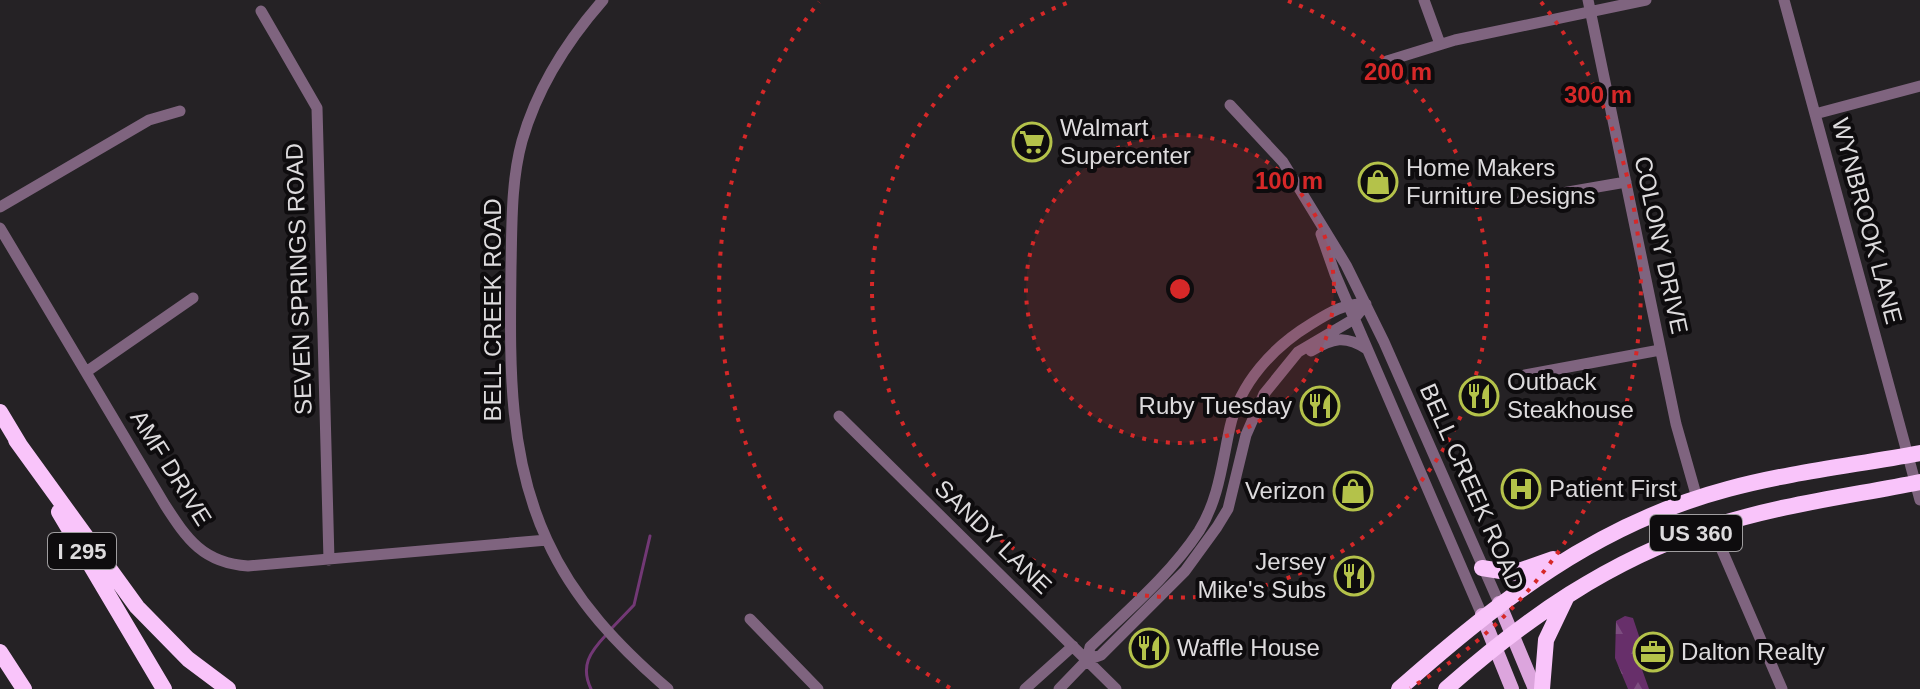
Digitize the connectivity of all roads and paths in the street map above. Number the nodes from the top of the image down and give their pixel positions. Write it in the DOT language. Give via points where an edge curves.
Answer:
graph roads {
  1 [pos="603,0"];
  2 [pos="1424,0"];
  3 [pos="1646,0"];
  4 [pos="1784,0"];
  5 [pos="1589,6"];
  6 [pos="261,11"];
  7 [pos="1440,44"];
  8 [pos="1387,61"];
  9 [pos="1920,86"];
  10 [pos="1230,105"];
  11 [pos="180,111"];
  12 [pos="1815,114"];
  13 [pos="1626,182"];
  14 [pos="1522,200"];
  15 [pos="0,207"];
  16 [pos="1319,225"];
  17 [pos="0,228"];
  18 [pos="193,298"];
  19 [pos="1348,303"];
  20 [pos="1366,304"];
  21 [pos="1354,319"];
  22 [pos="1367,349"];
  23 [pos="1660,350"];
  24 [pos="1287,366"];
  25 [pos="86,372"];
  26 [pos="1525,375"];
  27 [pos="0,412"];
  28 [pos="839,416"];
  29 [pos="16,440"];
  30 [pos="1914,454"];
  31 [pos="1918,483"];
  32 [pos="1697,498"];
  33 [pos="1920,500"];
  34 [pos="1712,527"];
  35 [pos="547,540"];
  36 [pos="1574,553"];
  37 [pos="329,560"];
  38 [pos="1482,568"];
  39 [pos="1568,594"];
  40 [pos="1499,603"];
  41 [pos="1482,615"];
  42 [pos="750,619"];
  43 [pos="1513,632"];
  44 [pos="1496,645"];
  45 [pos="1073,646"];
  46 [pos="0,654"];
  47 [pos="1087,660"];
  48 [pos="17,689"];
  49 [pos="24,689"];
  50 [pos="164,689"];
  51 [pos="228,689"];
  52 [pos="668,689"];
  53 [pos="818,689"];
  54 [pos="1025,689"];
  55 [pos="1059,689"];
  56 [pos="1116,689"];
  57 [pos="1399,689"];
  58 [pos="1446,689"];
  59 [pos="1512,689"];
  60 [pos="1535,689"];
  61 [pos="1542,689"];
  62 [pos="1782,689"];
  1 -- 35 [label="street, BELL CREEK ROAD" via="571,39 538,96 516,169 511,293 514,422 526,486"];
  2 -- 7 [label="street"];
  3 -- 5 [label="street"];
  4 -- 12 [label="street, WYNBROOK LANE"];
  5 -- 7 [label="street"];
  5 -- 13 [label="street, COLONY DRIVE"];
  6 -- 37 [label="street, SEVEN SPRINGS ROAD" via="317,108"];
  7 -- 8 [label="street"];
  9 -- 12 [label="street"];
  10 -- 16 [label="street" via="1271,146"];
  11 -- 15 [label="street" via="149,120"];
  12 -- 30 [label="street, WYNBROOK LANE"];
  13 -- 14 [label="street"];
  13 -- 23 [label="street, COLONY DRIVE"];
  16 -- 19 [label="street, BELL CREEK ROAD"];
  16 -- 20 [label="street, BELL CREEK ROAD"];
  17 -- 25 [label="street, AMF DRIVE"];
  18 -- 25 [label="street"];
  19 -- 20 [label="street"];
  19 -- 21 [label="street, BELL CREEK ROAD"];
  19 -- 47 [label="street" via="1300,330 1259,368 1235,410 1219,485 1199,531 1182,555 1090,647"];
  20 -- 21 [label="street"];
  20 -- 38 [label="street, BELL CREEK ROAD"];
  21 -- 22 [label="street, BELL CREEK ROAD"];
  21 -- 24 [label="street" via="1306,345"];
  22 -- 24 [label="street" via="1336,338"];
  22 -- 41 [label="street, BELL CREEK ROAD"];
  23 -- 26 [label="street"];
  23 -- 32 [label="street, COLONY DRIVE"];
  24 -- 47 [label="street" via="1252,417 1234,490 1217,527 1185,571 1101,655"];
  25 -- 37 [label="street, AMF DRIVE" via="197,550 235,565"];
  27 -- 29 [label="highway, I 295"];
  28 -- 45 [label="street, SANDY LANE"];
  29 -- 50 [label="highway, I 295"];
  29 -- 51 [label="highway" via="137,607 188,659"];
  30 -- 31 [label="street, WYNBROOK LANE"];
  30 -- 32 [label="highway, US 360" via="1801,472"];
  31 -- 33 [label="street, WYNBROOK LANE"];
  31 -- 34 [label="highway, US 360"];
  32 -- 36 [label="highway, US 360"];
  34 -- 39 [label="highway, US 360" via="1625,563"];
  34 -- 62 [label="street"];
  35 -- 37 [label="street, AMF DRIVE"];
  35 -- 52 [label="street, BELL CREEK ROAD" via="584,604"];
  36 -- 38 [label="highway" via="1513,573"];
  36 -- 40 [label="highway, US 360"];
  38 -- 40 [label="street, BELL CREEK ROAD"];
  39 -- 43 [label="highway, US 360"];
  39 -- 61 [label="highway" via="1546,640"];
  40 -- 41 [label="highway, US 360"];
  40 -- 43 [label="main road, BELL CREEK ROAD"];
  41 -- 44 [label="main road, BELL CREEK ROAD"];
  41 -- 57 [label="highway, US 360"];
  42 -- 53 [label="street"];
  43 -- 44 [label="highway, US 360"];
  43 -- 60 [label="main road, BELL CREEK ROAD"];
  44 -- 58 [label="highway, US 360"];
  44 -- 59 [label="main road, BELL CREEK ROAD"];
  45 -- 47 [label="street, SANDY LANE"];
  45 -- 54 [label="street"];
  46 -- 48 [label="highway"];
  46 -- 49 [label="highway"];
  47 -- 55 [label="street"];
  47 -- 56 [label="street, SANDY LANE"];
}
